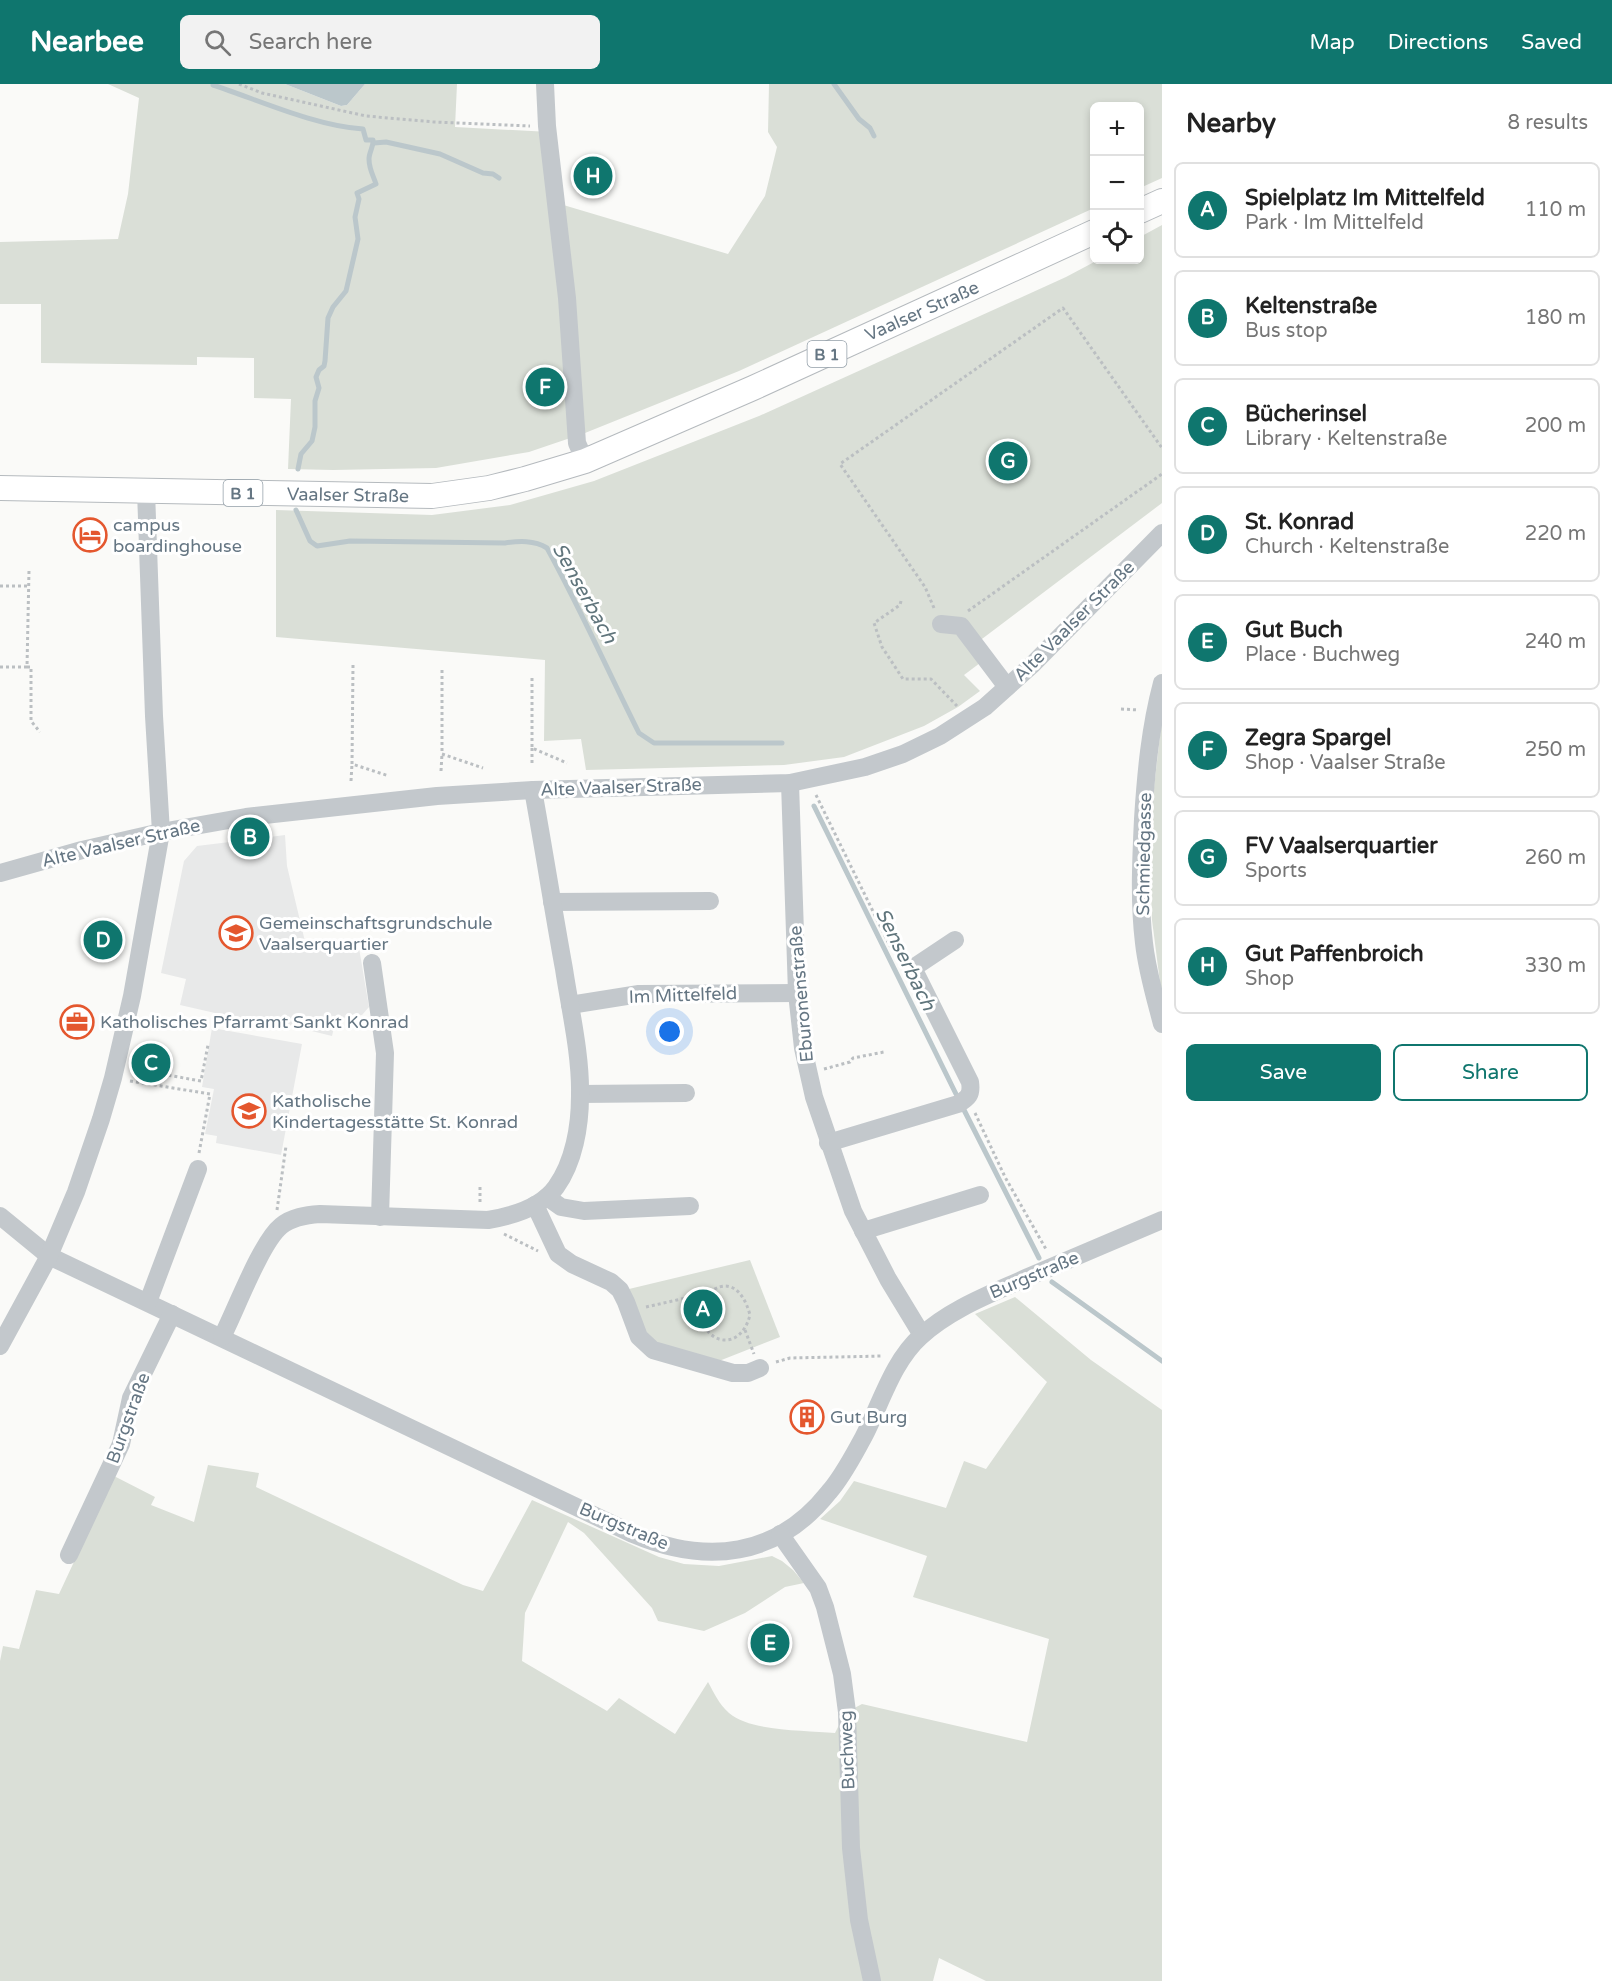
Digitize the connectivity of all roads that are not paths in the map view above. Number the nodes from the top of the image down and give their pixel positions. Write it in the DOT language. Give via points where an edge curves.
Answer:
graph roads {
  1 [pos="545,84"];
  2 [pos="1162,201"];
  3 [pos="1142,210"];
  4 [pos="1090,234"];
  5 [pos="585,461"];
  6 [pos="0,488"];
  7 [pos="146,491"];
  8 [pos="1162,533"];
  9 [pos="941,624"];
  10 [pos="1162,683"];
  11 [pos="1007,687"];
  12 [pos="790,783"];
  13 [pos="533,790"];
  14 [pos="160,832"];
  15 [pos="0,873"];
  16 [pos="710,901"];
  17 [pos="552,903"];
  18 [pos="955,940"];
  19 [pos="372,963"];
  20 [pos="797,993"];
  21 [pos="570,1005"];
  22 [pos="1162,1024"];
  23 [pos="686,1093"];
  24 [pos="580,1094"];
  25 [pos="828,1143"];
  26 [pos="198,1169"];
  27 [pos="980,1195"];
  28 [pos="541,1201"];
  29 [pos="690,1206"];
  30 [pos="0,1216"];
  31 [pos="380,1217"];
  32 [pos="1162,1220"];
  33 [pos="863,1231"];
  34 [pos="49,1256"];
  35 [pos="148,1302"];
  36 [pos="172,1314"];
  37 [pos="922,1335"];
  38 [pos="222,1337"];
  39 [pos="0,1346"];
  40 [pos="760,1368"];
  41 [pos="780,1534"];
  42 [pos="69,1556"];
  43 [pos="872,1981"];
  1 -- 5 [label="street" via="577,443"];
  2 -- 3 [label="main road"];
  4 -- 5 [label="main road, Vaalser Straße / B 1"];
  5 -- 7 [label="main road, Vaalser Straße / B 1" via="489,488 432,496"];
  6 -- 7 [label="main road, Vaalser Straße / B 1"];
  7 -- 14 [label="street"];
  8 -- 11 [label="street, Alte Vaalser Straße"];
  9 -- 11 [label="street" via="961,626"];
  10 -- 22 [label="street, Schmiedgasse" via="1149,739 1141,888 1144,942"];
  11 -- 12 [label="street, Alte Vaalser Straße" via="966,720 903,754 865,768"];
  12 -- 13 [label="street, Alte Vaalser Straße"];
  12 -- 20 [label="street, Eburonenstraße"];
  13 -- 14 [label="street, Alte Vaalser Straße" via="265,815"];
  13 -- 17 [label="street"];
  14 -- 15 [label="street, Alte Vaalser Straße"];
  14 -- 34 [label="street" via="115,1072 76,1192"];
  16 -- 17 [label="street"];
  17 -- 21 [label="street"];
  18 -- 25 [label="street" via="913,968 970,1083 968,1098"];
  19 -- 31 [label="street" via="385,1053"];
  20 -- 21 [label="street, Im Mittelfeld" via="639,994"];
  20 -- 25 [label="street, Eburonenstraße" via="803,1048"];
  21 -- 24 [label="street"];
  23 -- 24 [label="street"];
  24 -- 28 [label="street" via="578,1130 566,1171 556,1188"];
  25 -- 33 [label="street, Eburonenstraße"];
  26 -- 35 [label="street"];
  27 -- 33 [label="street"];
  28 -- 29 [label="street" via="584,1211"];
  28 -- 31 [label="street" via="517,1213 488,1220"];
  28 -- 40 [label="street" via="558,1254 620,1290 639,1337 653,1350 733,1373"];
  30 -- 34 [label="street, Burgstraße"];
  31 -- 38 [label="street" via="305,1215 281,1226 265,1247"];
  32 -- 37 [label="street, Burgstraße" via="968,1305"];
  33 -- 37 [label="street, Eburonenstraße"];
  34 -- 35 [label="street, Burgstraße"];
  34 -- 39 [label="street"];
  35 -- 36 [label="street, Burgstraße"];
  36 -- 38 [label="street, Burgstraße"];
  36 -- 42 [label="street, Burgstraße" via="131,1398 121,1444"];
  37 -- 41 [label="street, Burgstraße" via="903,1356 839,1480 798,1523"];
  38 -- 41 [label="street, Burgstraße" via="655,1543 697,1552 730,1551"];
  41 -- 43 [label="street, Buchweg" via="818,1588 842,1674 847,1712 850,1848"];
}
